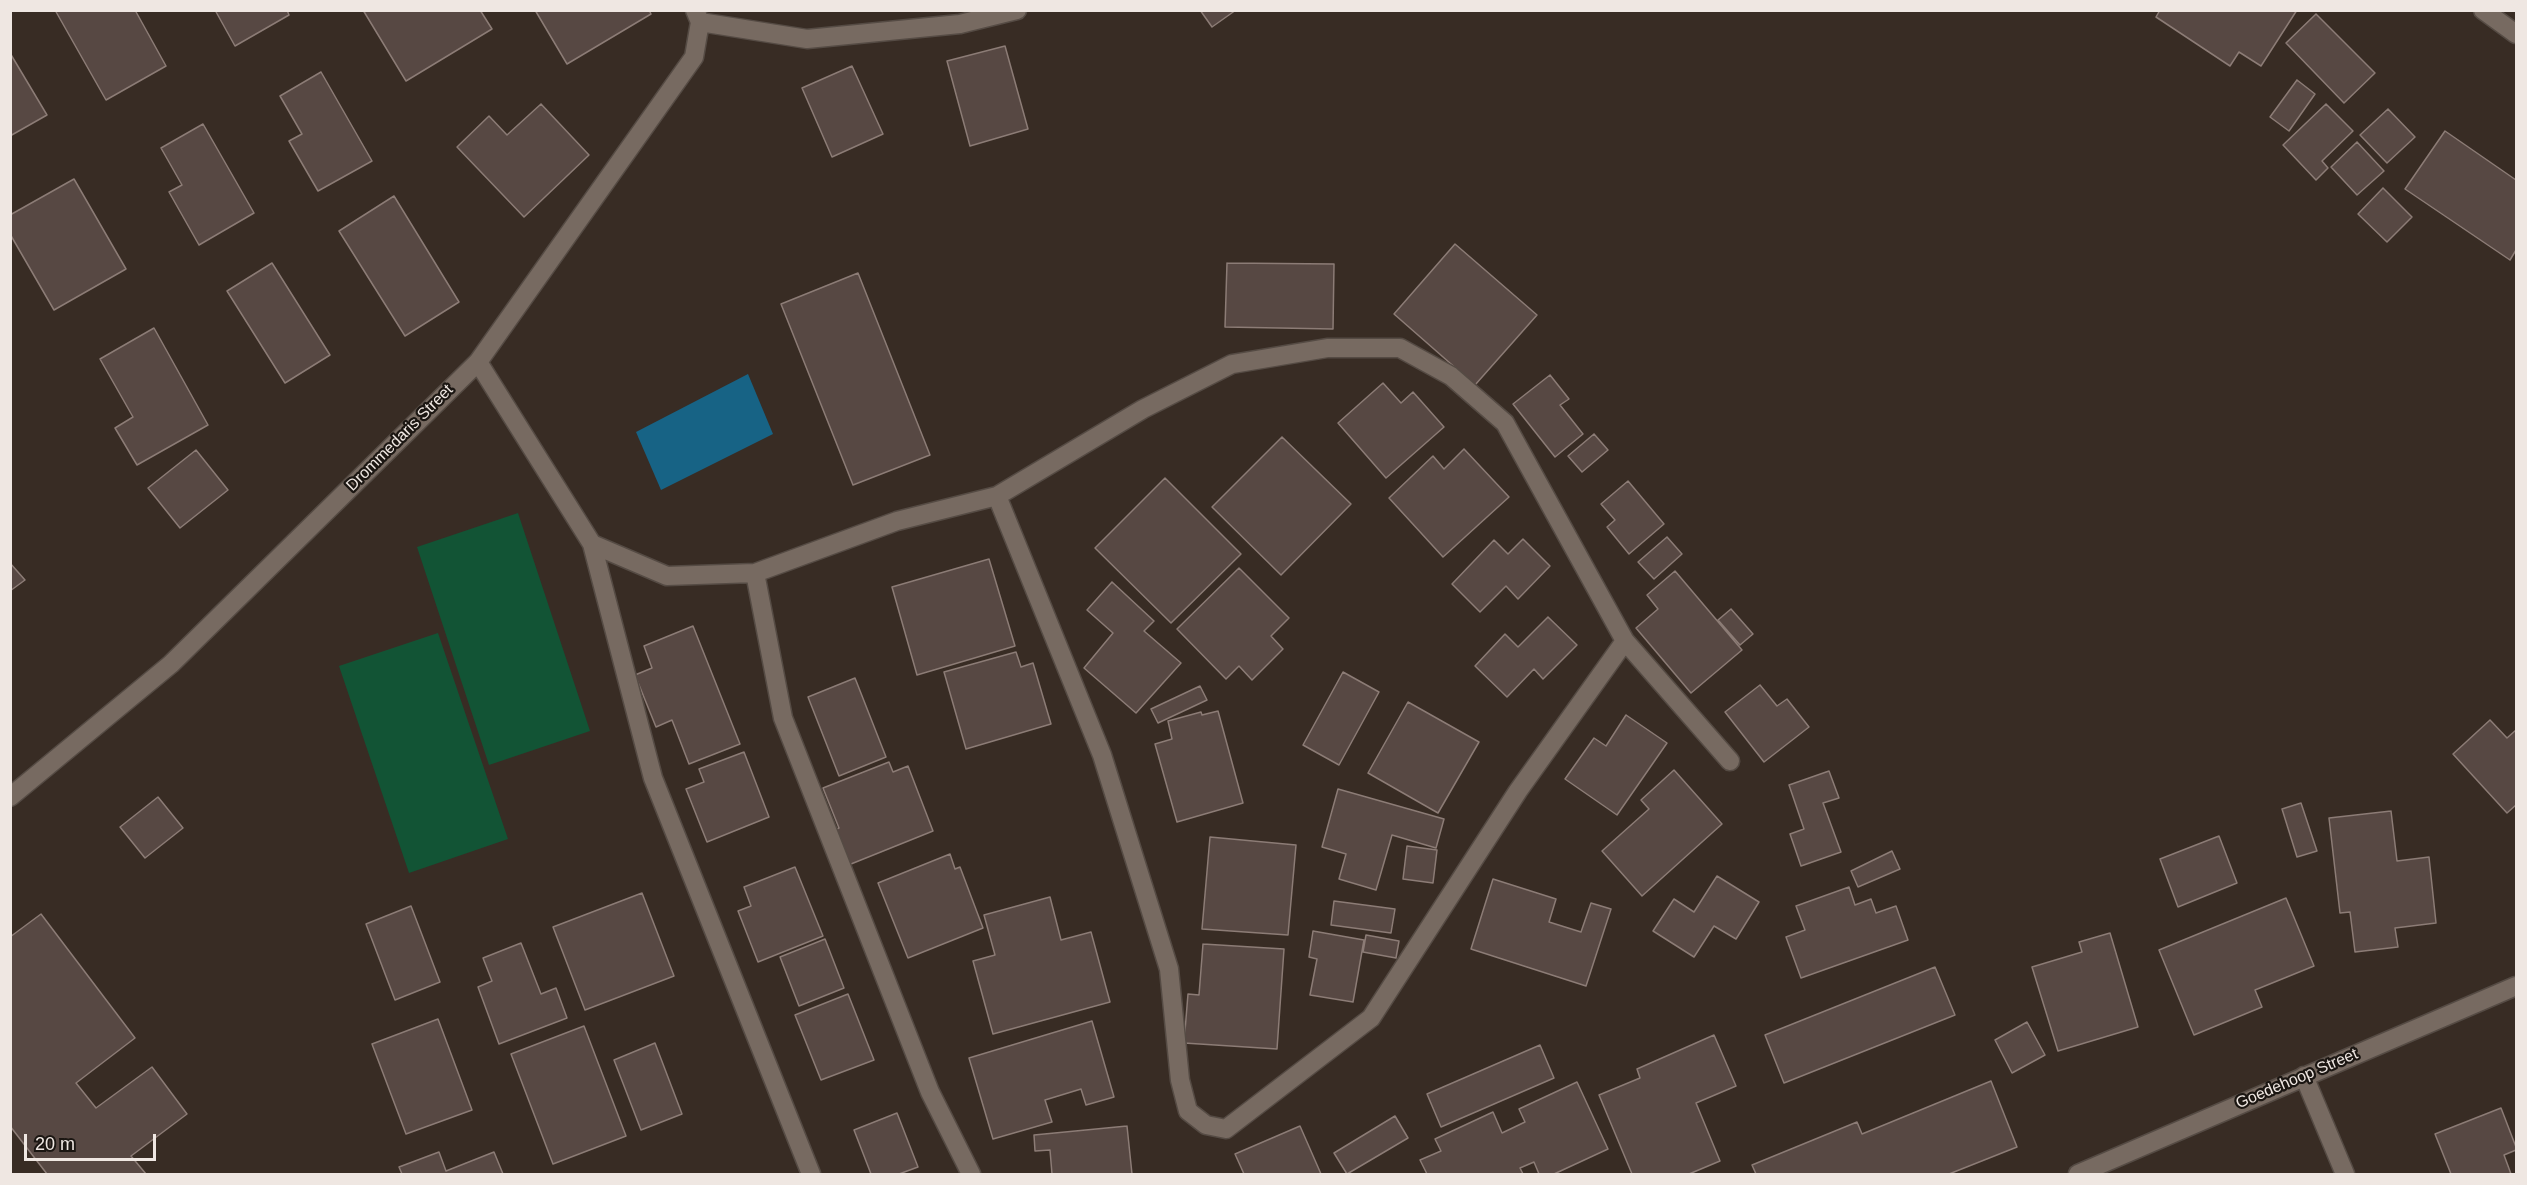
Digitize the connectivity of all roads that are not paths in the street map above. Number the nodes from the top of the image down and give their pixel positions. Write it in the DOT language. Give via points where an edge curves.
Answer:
graph roads {
  1 [pos="1017,10"];
  2 [pos="2483,10"];
  3 [pos="698,16"];
  4 [pos="2517,34"];
  5 [pos="478,362"];
  6 [pos="997,496"];
  7 [pos="592,544"];
  8 [pos="755,573"];
  9 [pos="1625,641"];
  10 [pos="1730,761"];
  11 [pos="10,797"];
  12 [pos="2517,986"];
  13 [pos="2304,1076"];
  14 [pos="811,1174"];
  15 [pos="971,1174"];
  16 [pos="2078,1174"];
  17 [pos="2345,1174"];
  1 -- 3 [label="street" via="960,24 807,39"];
  2 -- 4 [label="street"];
  3 -- 5 [label="street, Drommedaris Street" via="694,57"];
  5 -- 7 [label="street"];
  5 -- 11 [label="street, Drommedaris Street" via="171,664"];
  6 -- 8 [label="street" via="897,521"];
  6 -- 9 [label="street" via="1143,409 1232,364 1327,348 1400,348 1451,376 1505,423"];
  6 -- 9 [label="street" via="1102,755 1169,969 1180,1080 1188,1111 1206,1125 1226,1129 1371,1018 1518,791"];
  7 -- 8 [label="street" via="667,576"];
  7 -- 14 [label="street" via="653,778"];
  8 -- 15 [label="street" via="783,718 930,1092"];
  9 -- 10 [label="street"];
  12 -- 13 [label="street, Goedehoop Street"];
  13 -- 16 [label="street, Goedehoop Street"];
  13 -- 17 [label="street"];
}
